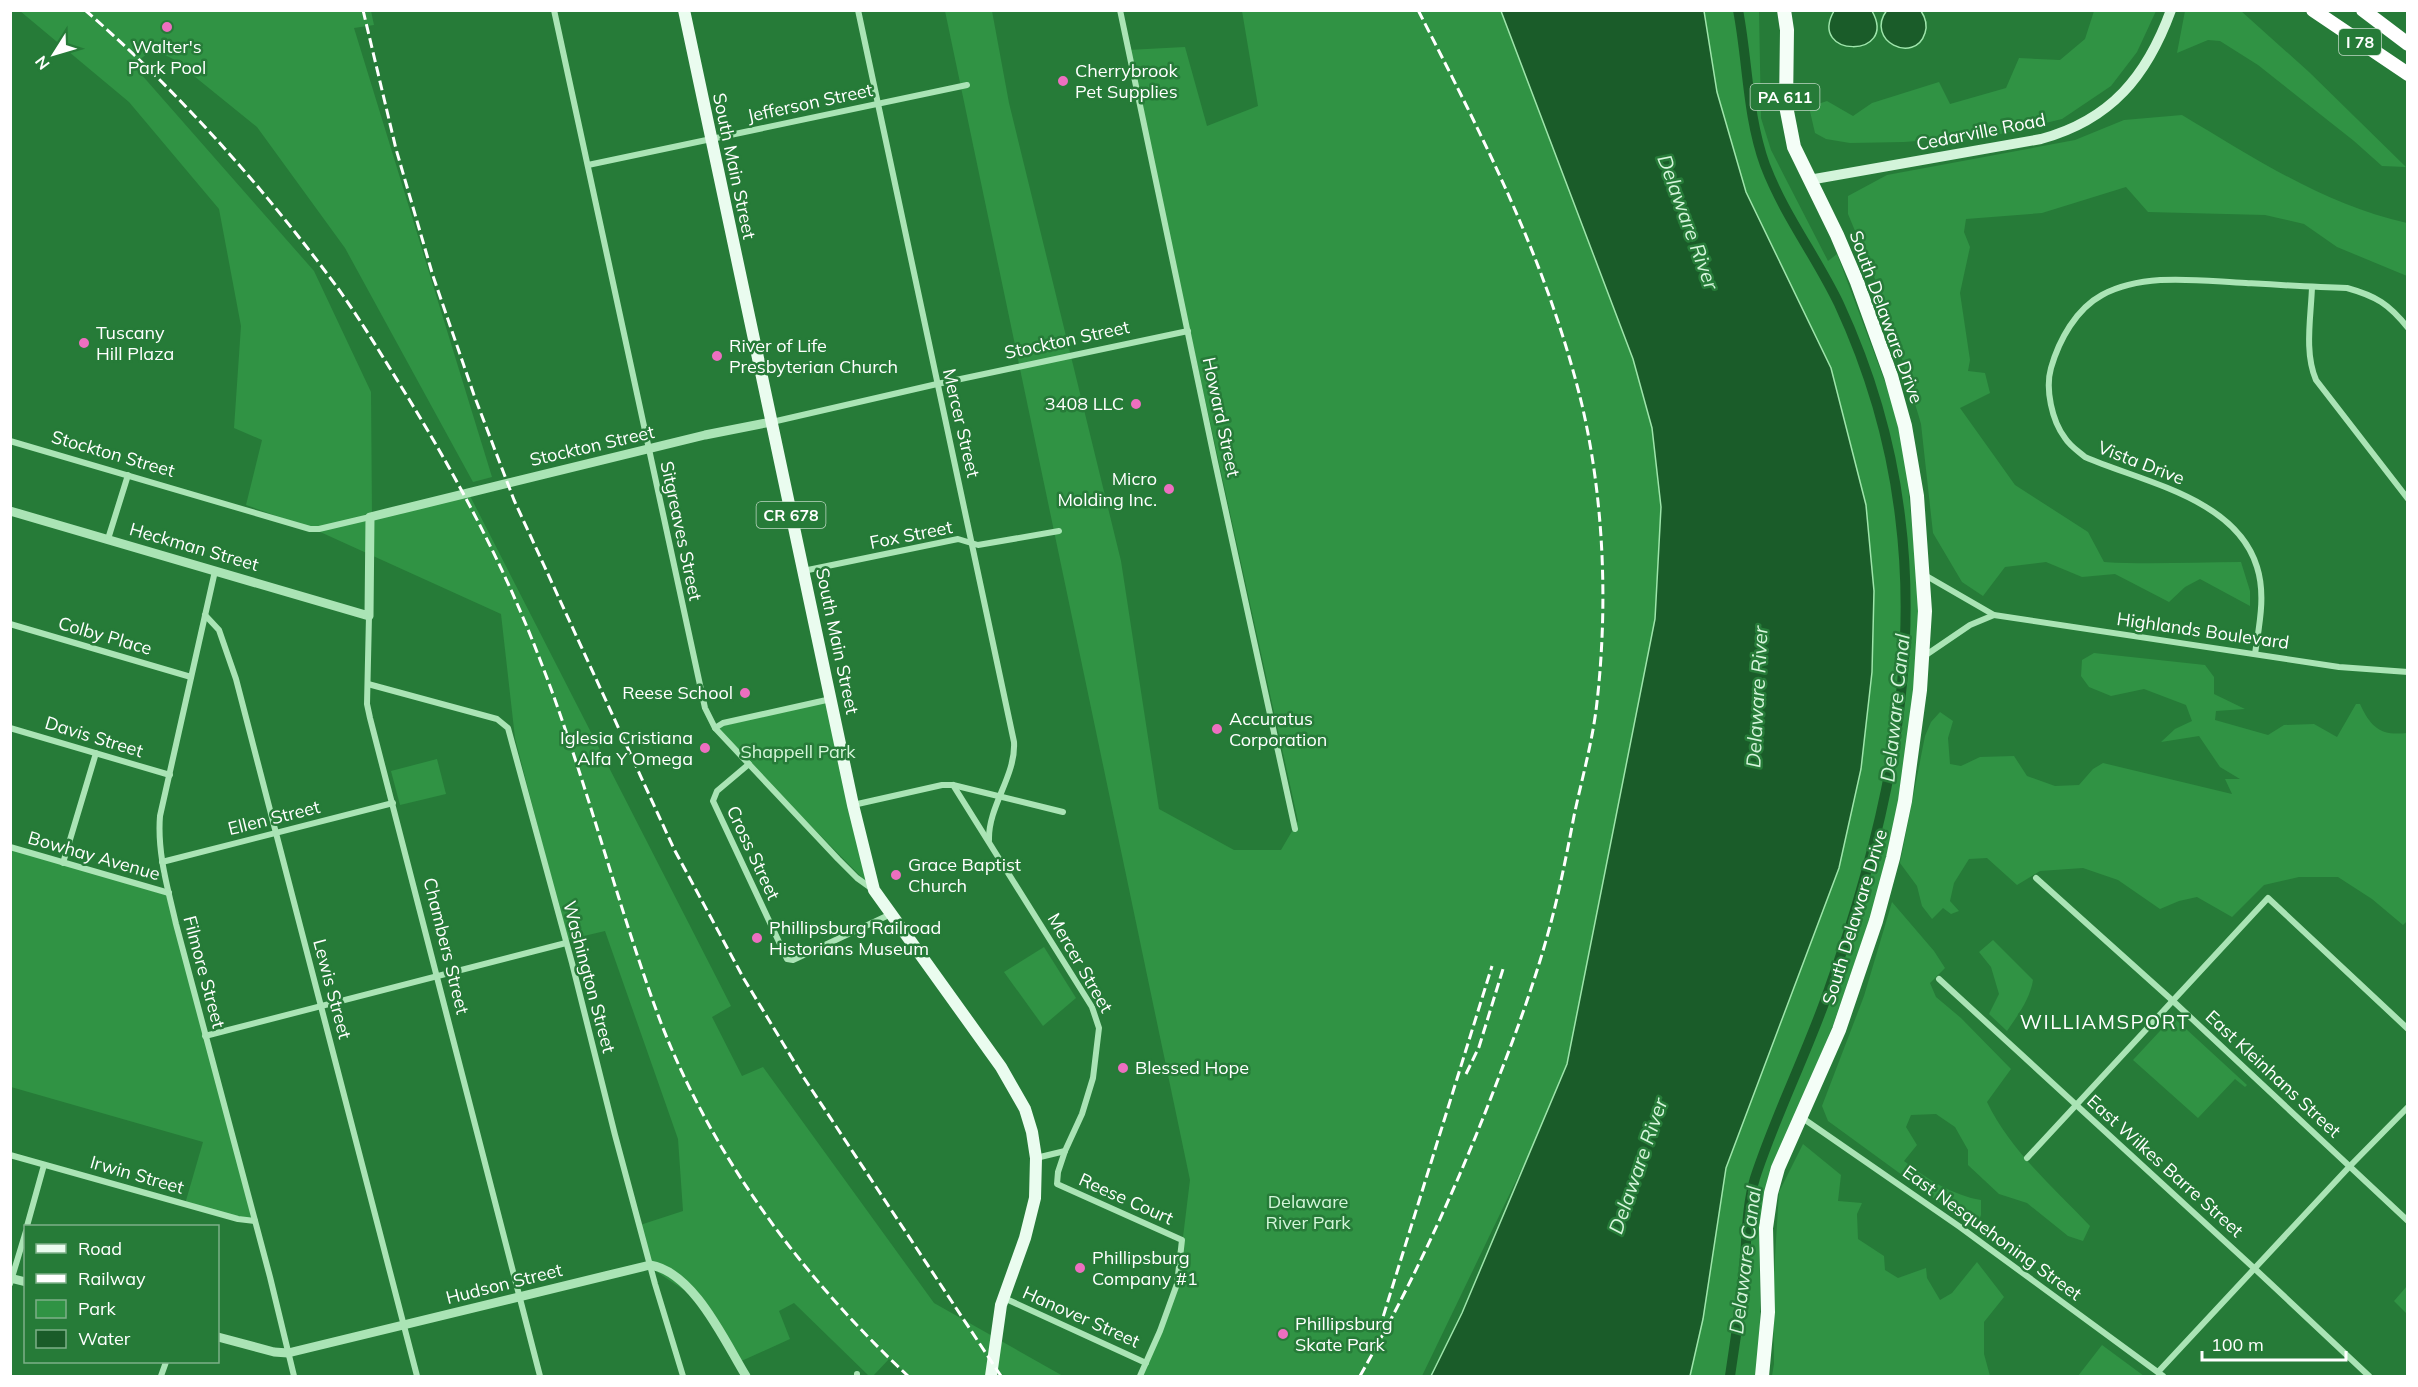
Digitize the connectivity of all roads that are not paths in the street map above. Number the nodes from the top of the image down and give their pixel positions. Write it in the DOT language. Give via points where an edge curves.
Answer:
graph roads {
  1 [pos="554,10"];
  2 [pos="684,10"];
  3 [pos="858,10"];
  4 [pos="1120,10"];
  5 [pos="1784,10"];
  6 [pos="2171,10"];
  7 [pos="2313,10"];
  8 [pos="2363,10"];
  9 [pos="2408,44"];
  10 [pos="2408,74"];
  11 [pos="968,85"];
  12 [pos="878,104"];
  13 [pos="710,140"];
  14 [pos="588,165"];
  15 [pos="1809,180"];
  16 [pos="2312,287"];
  17 [pos="2408,328"];
  18 [pos="1188,331"];
  19 [pos="937,384"];
  20 [pos="771,422"];
  21 [pos="10,441"];
  22 [pos="649,450"];
  23 [pos="128,475"];
  24 [pos="2408,499"];
  25 [pos="10,511"];
  26 [pos="370,517"];
  27 [pos="1059,531"];
  28 [pos="108,539"];
  29 [pos="973,544"];
  30 [pos="214,571"];
  31 [pos="803,572"];
  32 [pos="1923,574"];
  33 [pos="205,615"];
  34 [pos="1994,615"];
  35 [pos="369,616"];
  36 [pos="10,624"];
  37 [pos="2255,654"];
  38 [pos="1923,657"];
  39 [pos="2408,672"];
  40 [pos="191,677"];
  41 [pos="368,684"];
  42 [pos="831,699"];
  43 [pos="10,728"];
  44 [pos="715,728"];
  45 [pos="96,753"];
  46 [pos="749,764"];
  47 [pos="170,775"];
  48 [pos="953,785"];
  49 [pos="1001,796"];
  50 [pos="393,803"];
  51 [pos="853,805"];
  52 [pos="1063,812"];
  53 [pos="1295,829"];
  54 [pos="276,833"];
  55 [pos="989,840"];
  56 [pos="10,847"];
  57 [pos="162,862"];
  58 [pos="63,863"];
  59 [pos="2036,878"];
  60 [pos="874,890"];
  61 [pos="169,893"];
  62 [pos="891,914"];
  63 [pos="566,943"];
  64 [pos="436,976"];
  65 [pos="1940,979"];
  66 [pos="2173,1001"];
  67 [pos="321,1008"];
  68 [pos="2408,1029"];
  69 [pos="205,1036"];
  70 [pos="2076,1106"];
  71 [pos="2408,1107"];
  72 [pos="1801,1117"];
  73 [pos="1065,1151"];
  74 [pos="10,1155"];
  75 [pos="1036,1158"];
  76 [pos="2027,1158"];
  77 [pos="45,1164"];
  78 [pos="2349,1166"];
  79 [pos="255,1221"];
  80 [pos="2408,1221"];
  81 [pos="28,1225"];
  82 [pos="24,1238"];
  83 [pos="650,1265"];
  84 [pos="2255,1269"];
  85 [pos="11,1280"];
  86 [pos="519,1297"];
  87 [pos="1003,1298"];
  88 [pos="404,1326"];
  89 [pos="219,1337"];
  90 [pos="288,1353"];
  91 [pos="1146,1363"];
  92 [pos="2160,1374"];
  93 [pos="294,1377"];
  94 [pos="417,1377"];
  95 [pos="540,1377"];
  96 [pos="683,1377"];
  97 [pos="746,1377"];
  98 [pos="992,1377"];
  99 [pos="1140,1377"];
  100 [pos="1762,1377"];
  101 [pos="2369,1377"];
  1 -- 14 [label="street, Sitgreaves Street"];
  2 -- 13 [label="main road, South Main Street / CR 678"];
  3 -- 12 [label="street, Mercer Street"];
  4 -- 18 [label="street, Howard Street"];
  5 -- 15 [label="highway, South Delaware Drive / PA 611" via="1787,120"];
  6 -- 15 [label="main road, Cedarville Road" via="2150,56 2128,88 2104,111 2077,126 2041,139"];
  7 -- 10 [label="highway, I 78"];
  8 -- 9 [label="highway, I 78"];
  11 -- 12 [label="street, Jefferson Street"];
  12 -- 13 [label="street, Jefferson Street"];
  12 -- 19 [label="street, Mercer Street"];
  13 -- 14 [label="street, Jefferson Street"];
  13 -- 20 [label="main road, South Main Street / CR 678"];
  14 -- 22 [label="street, Sitgreaves Street"];
  15 -- 32 [label="highway, South Delaware Drive / PA 611" via="1851,266 1896,390 1913,464"];
  16 -- 17 [label="street, Vista Drive" via="2366,293 2393,310"];
  16 -- 24 [label="street" via="2310,351 2316,380"];
  16 -- 37 [label="street, Vista Drive" via="2205,281 2126,285 2102,295 2076,318 2050,372 2052,409 2070,445 2085,457 2210,509 2251,552 2258,568 2262,610"];
  18 -- 19 [label="street, Stockton Street"];
  18 -- 53 [label="street, Howard Street"];
  19 -- 20 [label="street, Stockton Street"];
  19 -- 29 [label="street, Mercer Street"];
  20 -- 22 [label="street, Stockton Street"];
  20 -- 31 [label="main road, South Main Street / CR 678"];
  21 -- 23 [label="street, Stockton Street"];
  22 -- 26 [label="street, Stockton Street"];
  22 -- 44 [label="street, Sitgreaves Street" via="702,695"];
  23 -- 26 [label="street, Stockton Street" via="310,529"];
  23 -- 28 [label="street"];
  25 -- 28 [label="street, Heckman Street"];
  26 -- 35 [label="street, Chambers Street"];
  27 -- 29 [label="street, Fox Street"];
  28 -- 30 [label="street, Heckman Street"];
  29 -- 31 [label="street, Fox Street" via="958,539"];
  29 -- 49 [label="street, Mercer Street" via="1014,742 1013,759"];
  30 -- 33 [label="street, Filmore Street"];
  30 -- 35 [label="street, Heckman Street"];
  31 -- 42 [label="main road, South Main Street / CR 678"];
  32 -- 34 [label="street, Highlands Boulevard"];
  32 -- 38 [label="highway, South Delaware Drive / PA 611"];
  33 -- 40 [label="street, Filmore Street"];
  33 -- 54 [label="street, Lewis Street" via="219,630 231,660"];
  34 -- 37 [label="street, Highlands Boulevard"];
  34 -- 38 [label="street" via="1970,625"];
  35 -- 41 [label="street, Chambers Street"];
  36 -- 40 [label="street, Colby Place"];
  37 -- 39 [label="street, Highlands Boulevard"];
  38 -- 72 [label="highway, South Delaware Drive / PA 611" via="1905,801 1893,858 1839,1030"];
  40 -- 47 [label="street, Filmore Street"];
  41 -- 50 [label="street, Chambers Street" via="370,717"];
  41 -- 63 [label="street, Washington Street" via="505,723"];
  42 -- 44 [label="street"];
  42 -- 51 [label="main road, South Main Street / CR 678"];
  43 -- 45 [label="street, Davis Street"];
  44 -- 46 [label="street, Sitgreaves Street"];
  45 -- 47 [label="street, Davis Street"];
  45 -- 58 [label="street"];
  46 -- 60 [label="street, Sitgreaves Street" via="838,859"];
  46 -- 62 [label="street, Cross Street" via="717,791 713,801 788,959"];
  47 -- 57 [label="street, Filmore Street" via="159,826"];
  48 -- 49 [label="street"];
  48 -- 51 [label="street"];
  48 -- 55 [label="street, Mercer Street"];
  49 -- 52 [label="street"];
  49 -- 55 [label="street, Mercer Street"];
  50 -- 54 [label="street, Ellen Street"];
  50 -- 64 [label="street, Chambers Street"];
  51 -- 60 [label="main road, South Main Street / CR 678"];
  54 -- 57 [label="street, Ellen Street"];
  54 -- 67 [label="street, Lewis Street"];
  55 -- 73 [label="street, Mercer Street" via="1099,1023 1089,1094"];
  56 -- 58 [label="street, Bowhay Avenue"];
  57 -- 61 [label="street, Filmore Street"];
  58 -- 61 [label="street, Bowhay Avenue"];
  59 -- 66 [label="street, East Kleinhans Street"];
  60 -- 62 [label="main road, South Main Street"];
  61 -- 69 [label="street, Filmore Street"];
  62 -- 75 [label="main road, South Main Street" via="1005,1074 1025,1109"];
  63 -- 64 [label="street"];
  63 -- 83 [label="street, Washington Street"];
  64 -- 67 [label="street"];
  64 -- 86 [label="street, Chambers Street"];
  65 -- 70 [label="street, East Wilkes Barre Street"];
  66 -- 68 [label="street" via="2268,898"];
  66 -- 70 [label="street"];
  66 -- 78 [label="street, East Kleinhans Street"];
  67 -- 69 [label="street"];
  67 -- 88 [label="street, Lewis Street"];
  69 -- 79 [label="street, Filmore Street"];
  70 -- 76 [label="street"];
  70 -- 84 [label="street, East Wilkes Barre Street"];
  71 -- 78 [label="street"];
  72 -- 92 [label="street, East Nesquehoning Street"];
  72 -- 100 [label="highway, South Delaware Drive / PA 611" via="1776,1175 1768,1213 1767,1329"];
  73 -- 75 [label="street"];
  73 -- 91 [label="street, Reese Court" via="1056,1180 1060,1186 1182,1240 1177,1284"];
  74 -- 77 [label="street, Irwin Street"];
  75 -- 87 [label="main road, South Main Street" via="1033,1213"];
  77 -- 79 [label="street, Irwin Street"];
  77 -- 81 [label="street"];
  78 -- 80 [label="street, East Kleinhans Street"];
  78 -- 84 [label="street"];
  79 -- 90 [label="street, Filmore Street"];
  82 -- 85 [label="street"];
  83 -- 86 [label="street, Hudson Street"];
  83 -- 96 [label="street, Washington Street"];
  83 -- 97 [label="street" via="663,1269 701,1300"];
  84 -- 92 [label="street"];
  84 -- 101 [label="street, East Wilkes Barre Street"];
  86 -- 88 [label="street, Hudson Street"];
  86 -- 95 [label="street, Chambers Street"];
  87 -- 91 [label="street, Hanover Street"];
  87 -- 98 [label="main road, South Main Street"];
  88 -- 90 [label="street, Hudson Street"];
  88 -- 94 [label="street, Lewis Street"];
  89 -- 90 [label="street, Hudson Street"];
  90 -- 93 [label="street, Filmore Street"];
  91 -- 99 [label="street"];
}
